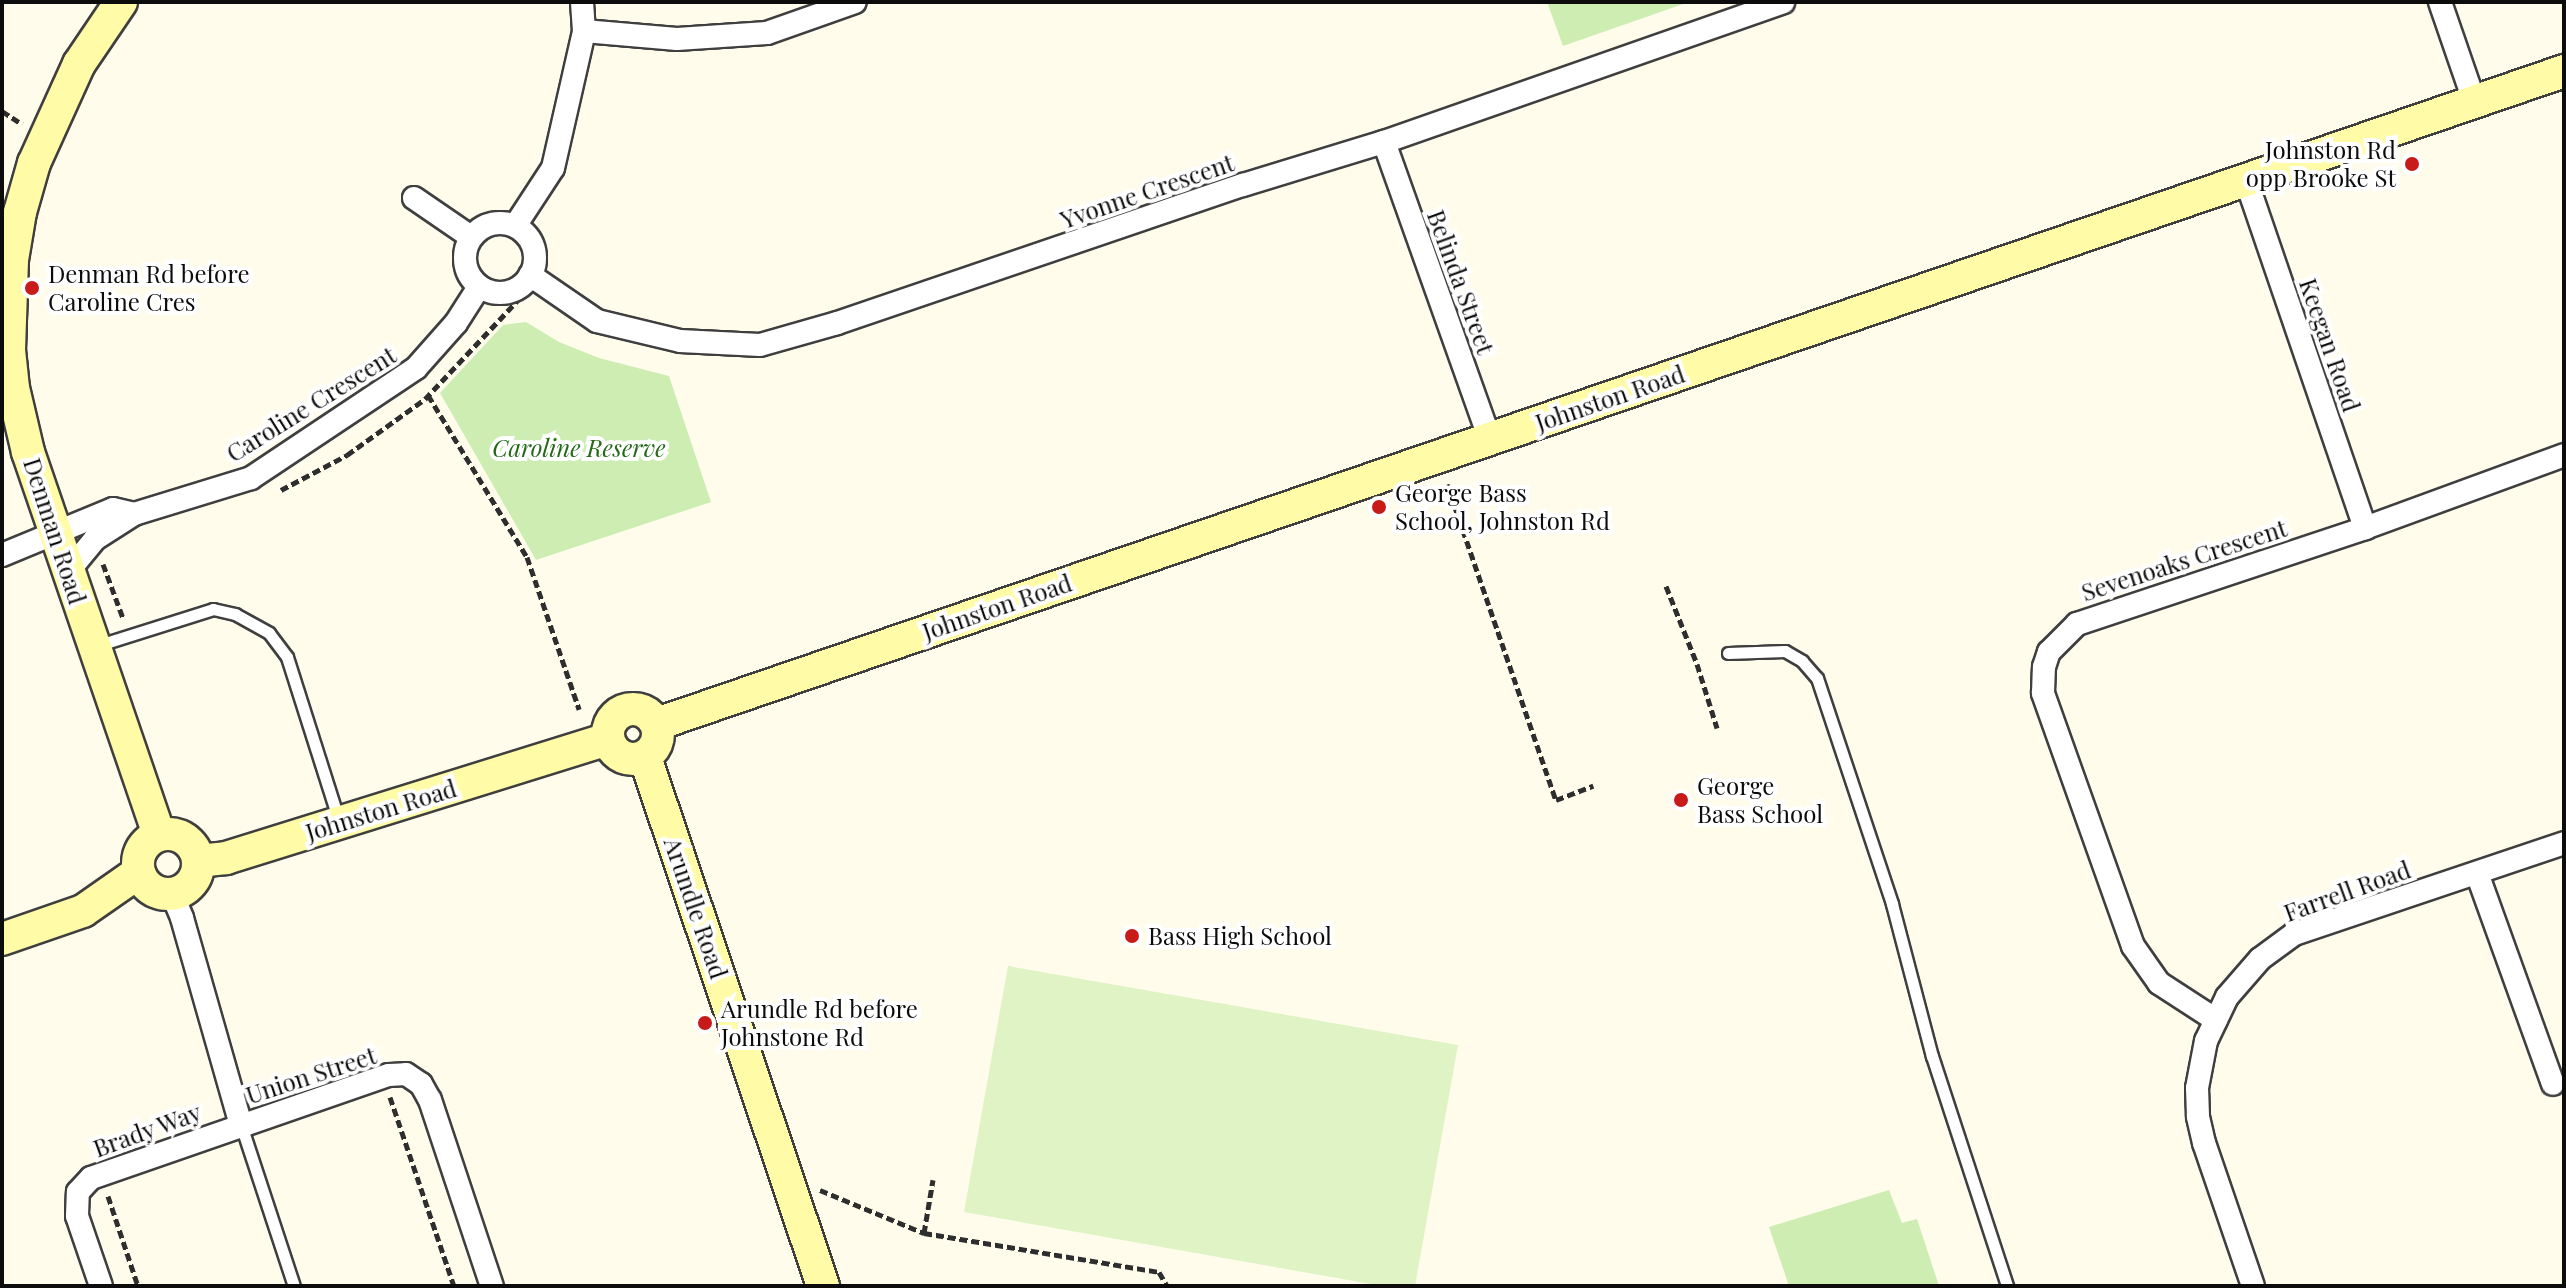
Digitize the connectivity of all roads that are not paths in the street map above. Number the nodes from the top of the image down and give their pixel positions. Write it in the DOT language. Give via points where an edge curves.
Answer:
graph roads {
  1 [pos="121,2"];
  2 [pos="582,2"];
  3 [pos="855,2"];
  4 [pos="1783,2"];
  5 [pos="2440,2"];
  6 [pos="584,31"];
  7 [pos="2564,71"];
  8 [pos="2474,101"];
  9 [pos="1384,142"];
  10 [pos="2246,180"];
  11 [pos="414,198"];
  12 [pos="515,226"];
  13 [pos="471,237"];
  14 [pos="530,275"];
  15 [pos="479,287"];
  16 [pos="1490,439"];
  17 [pos="2564,455"];
  18 [pos="134,514"];
  19 [pos="2365,528"];
  20 [pos="54,533"];
  21 [pos="2,555"];
  22 [pos="67,573"];
  23 [pos="95,646"];
  24 [pos="1728,653"];
  25 [pos="657,724"];
  26 [pos="608,739"];
  27 [pos="645,757"];
  28 [pos="339,823"];
  29 [pos="159,834"];
  30 [pos="2564,843"];
  31 [pos="198,861"];
  32 [pos="139,872"];
  33 [pos="2477,873"];
  34 [pos="172,894"];
  35 [pos="2,939"];
  36 [pos="2216,1020"];
  37 [pos="2553,1084"];
  38 [pos="241,1125"];
  39 [pos="101,1286"];
  40 [pos="294,1286"];
  41 [pos="492,1286"];
  42 [pos="823,1286"];
  43 [pos="2007,1286"];
  44 [pos="2253,1286"];
  1 -- 20 [label="street, Denman Road" via="79,64 44,137 20,212 12,260 13,388"];
  2 -- 6 [label="street"];
  3 -- 6 [label="street" via="767,33 677,39"];
  4 -- 9 [label="street, Yvonne Crescent"];
  5 -- 8 [label="street"];
  6 -- 12 [label="street" via="553,168"];
  7 -- 8 [label="street, Johnston Road"];
  8 -- 10 [label="street, Johnston Road"];
  9 -- 14 [label="street, Yvonne Crescent" via="760,345 680,341 597,321"];
  9 -- 16 [label="street, Belinda Street"];
  10 -- 16 [label="street, Johnston Road"];
  10 -- 19 [label="street, Keegan Road"];
  11 -- 13 [label="street"];
  12 -- 13 [label="street" via="494,223"];
  12 -- 14 [label="street" via="534,251"];
  13 -- 15 [label="street" via="464,261"];
  14 -- 15 [label="street" via="504,293"];
  15 -- 18 [label="street, Caroline Crescent" via="416,368 251,478"];
  16 -- 25 [label="street, Johnston Road"];
  17 -- 19 [label="street, Sevenoaks Crescent"];
  18 -- 20 [label="street, Caroline Crescent" via="113,509"];
  18 -- 22 [label="street, Caroline Crescent" via="95,539"];
  19 -- 36 [label="street, Sevenoaks Crescent" via="2077,624 2057,640 2044,667 2043,693 2133,946 2159,983"];
  20 -- 21 [label="street, Caroline Crescent"];
  20 -- 22 [label="street, Denman Road"];
  22 -- 23 [label="street, Denman Road"];
  23 -- 28 [label="lane" via="213,609 235,614 269,633 287,657"];
  23 -- 29 [label="street, Denman Road"];
  24 -- 43 [label="lane" via="1785,651 1817,678"];
  25 -- 26 [label="street" via="646,713 627,710 611,722"];
  25 -- 27 [label="street" via="658,741"];
  26 -- 27 [label="street" via="619,756"];
  26 -- 28 [label="street, Johnston Road"];
  27 -- 42 [label="street, Arundle Road"];
  28 -- 31 [label="street, Johnston Road" via="226,858"];
  29 -- 31 [label="street" via="179,835"];
  29 -- 32 [label="street" via="140,852"];
  30 -- 33 [label="street, Farrell Road"];
  31 -- 34 [label="street" via="194,879"];
  32 -- 34 [label="street" via="150,888"];
  32 -- 35 [label="street" via="83,911"];
  33 -- 36 [label="street, Farrell Road" via="2294,934 2241,977"];
  33 -- 37 [label="street"];
  34 -- 38 [label="street, Union Street"];
  36 -- 44 [label="street, Farrell Road" via="2201,1060 2198,1116"];
  38 -- 39 [label="street, Brady Way" via="91,1178 78,1192 77,1216"];
  38 -- 40 [label="lane"];
  38 -- 41 [label="street, Union Street" via="406,1074 421,1084 430,1100"];
}
